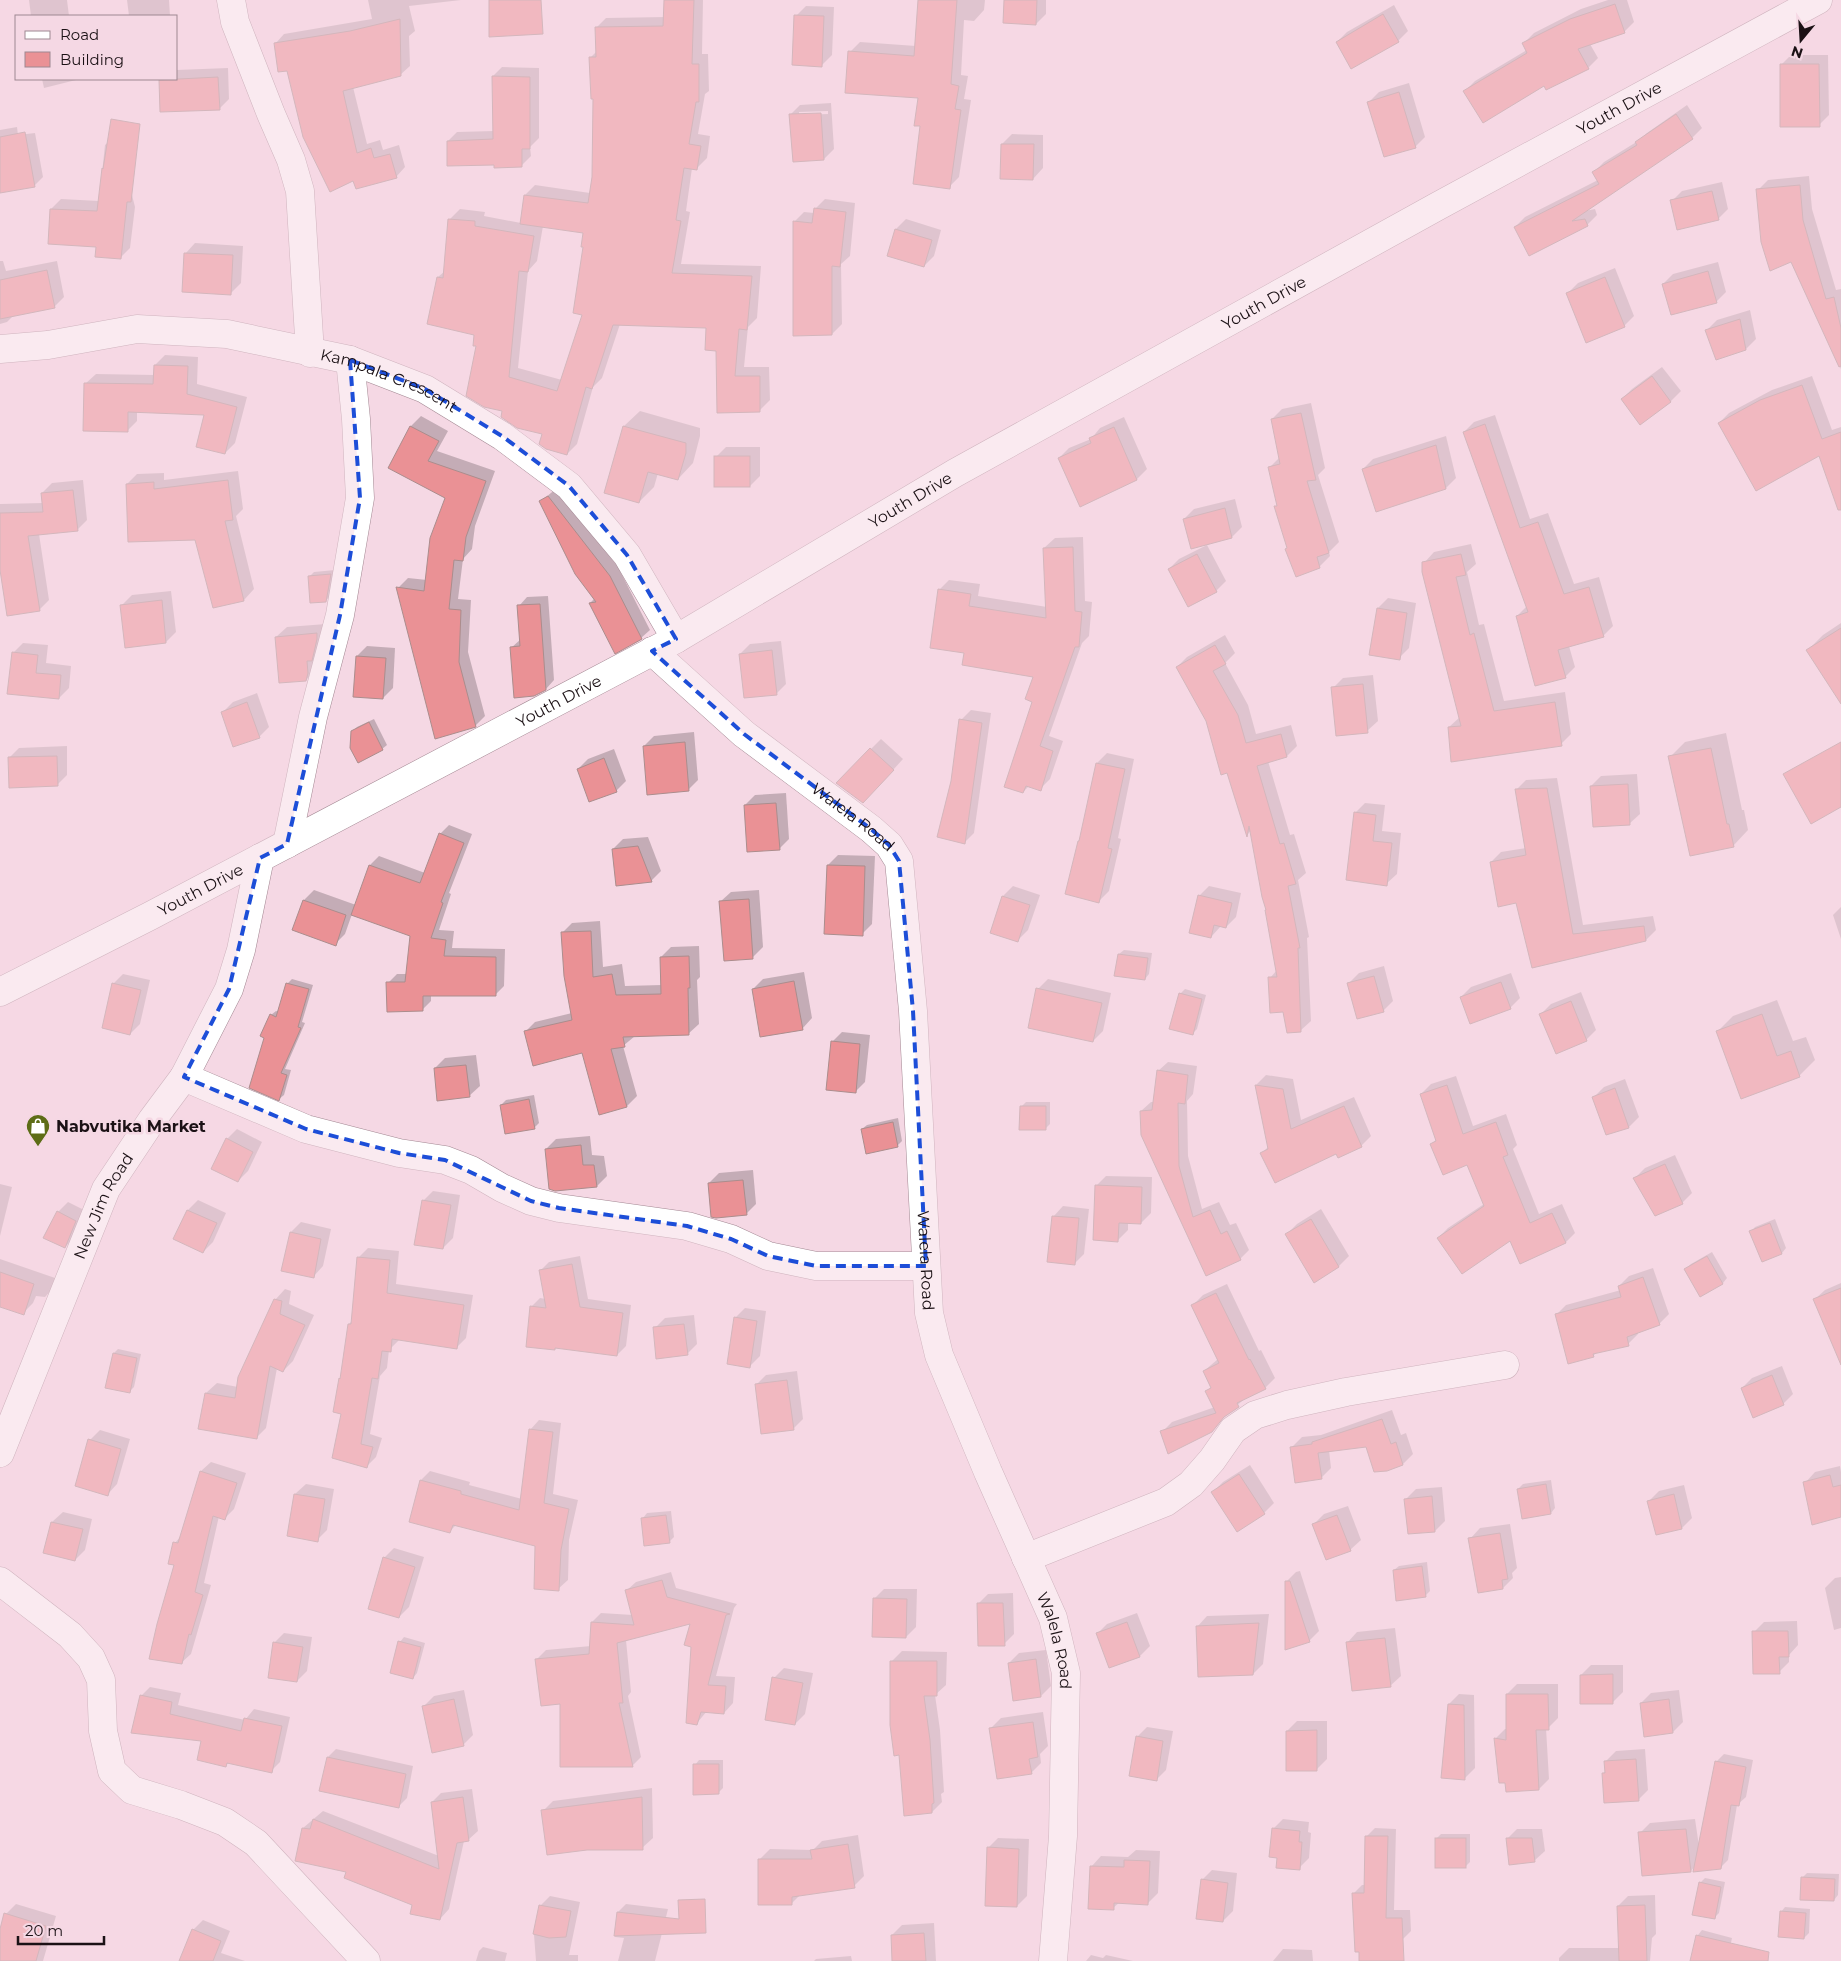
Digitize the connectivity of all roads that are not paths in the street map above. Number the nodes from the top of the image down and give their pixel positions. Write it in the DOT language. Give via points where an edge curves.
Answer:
graph roads {
  1 [pos="231,0"];
  2 [pos="1818,0"];
  3 [pos="0,348"];
  4 [pos="310,353"];
  5 [pos="350,360"];
  6 [pos="676,638"];
  7 [pos="652,651"];
  8 [pos="287,844"];
  9 [pos="260,858"];
  10 [pos="0,992"];
  11 [pos="184,1077"];
  12 [pos="926,1266"];
  13 [pos="1505,1365"];
  14 [pos="0,1453"];
  15 [pos="1026,1558"];
  16 [pos="0,1582"];
  17 [pos="366,1961"];
  18 [pos="1053,1961"];
  1 -- 4 [label="street" via="235,22 292,160 300,191"];
  2 -- 6 [label="street, Youth Drive" via="963,468"];
  3 -- 4 [label="street, Kampala Crescent" via="48,345 137,329 227,334"];
  4 -- 5 [label="street, Kampala Crescent"];
  5 -- 6 [label="street, Kampala Crescent" via="425,389 502,436 569,486 627,555"];
  5 -- 8 [label="street" via="360,498 340,615 313,717"];
  6 -- 7 [label="street, Youth Drive"];
  7 -- 8 [label="street, Youth Drive"];
  7 -- 12 [label="street, Walela Road" via="744,734 871,829 889,846 898,861 913,1011"];
  8 -- 9 [label="street, Youth Drive"];
  9 -- 10 [label="street, Youth Drive"];
  9 -- 11 [label="street, New Jim Road" via="241,950 229,989"];
  11 -- 12 [label="street" via="306,1129 399,1153 445,1160 531,1201 687,1226 731,1239 768,1256 816,1266"];
  11 -- 14 [label="street, New Jim Road" via="106,1189"];
  12 -- 15 [label="street, Walela Road" via="929,1313 940,1355"];
  13 -- 15 [label="street" via="1346,1392 1255,1415 1233,1430 1191,1484 1166,1502"];
  15 -- 18 [label="street, Walela Road" via="1053,1618 1066,1673 1063,1836"];
  16 -- 17 [label="street" via="70,1635 91,1658 102,1680 103,1731 112,1771 132,1790 225,1822 256,1843"];
}
